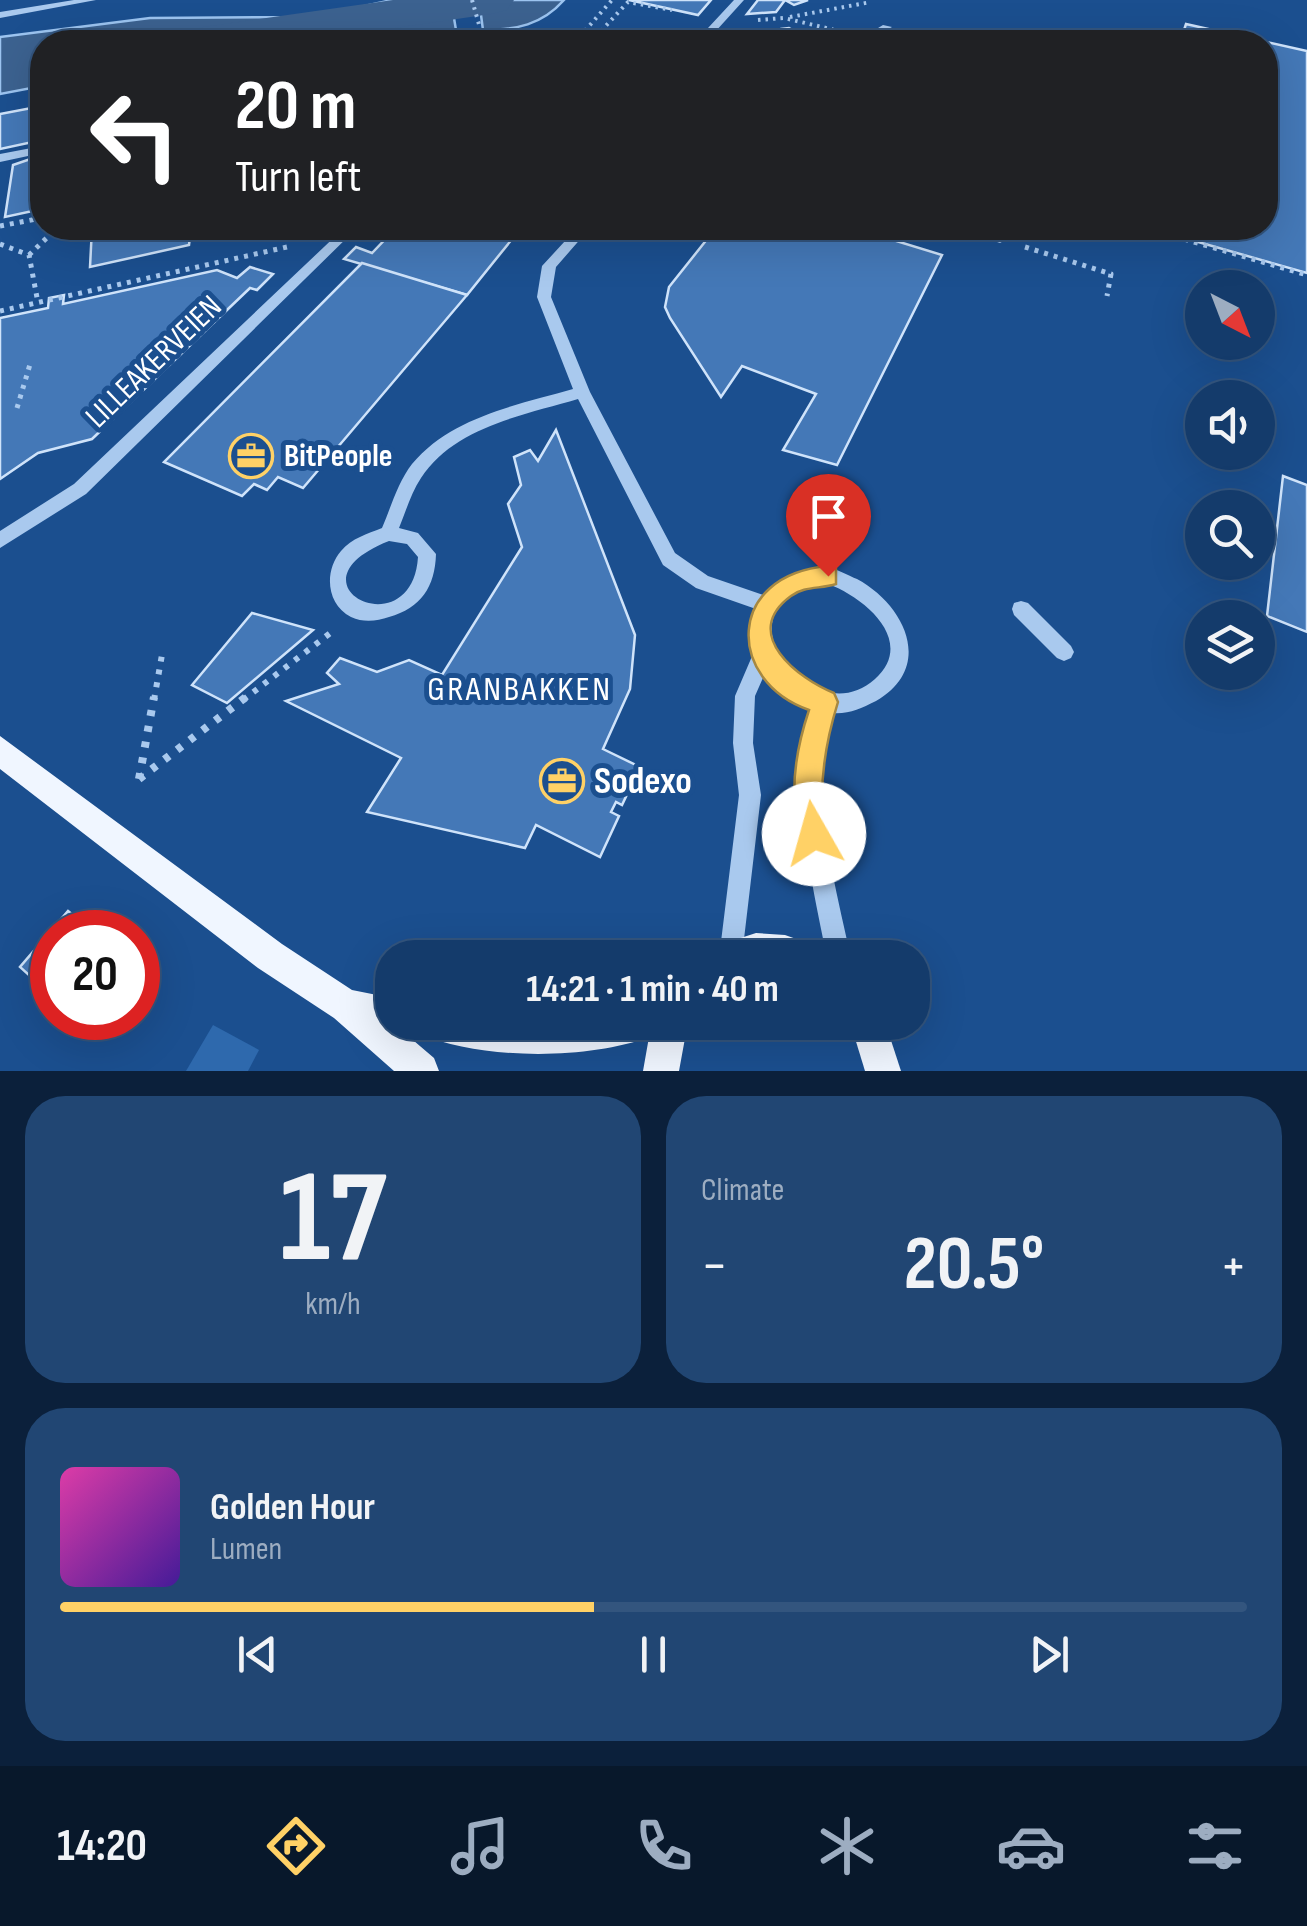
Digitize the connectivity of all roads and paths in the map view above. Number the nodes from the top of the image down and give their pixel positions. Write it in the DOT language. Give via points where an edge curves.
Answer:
graph roads {
  1 [pos="92,0"];
  2 [pos="472,0"];
  3 [pos="612,0"];
  4 [pos="739,0"];
  5 [pos="882,0"];
  6 [pos="0,15"];
  7 [pos="784,18"];
  8 [pos="887,28"];
  9 [pos="479,30"];
  10 [pos="585,30"];
  11 [pos="711,30"];
  12 [pos="883,30"];
  13 [pos="30,152"];
  14 [pos="0,158"];
  15 [pos="30,220"];
  16 [pos="0,226"];
  17 [pos="45,240"];
  18 [pos="309,240"];
  19 [pos="339,240"];
  20 [pos="573,240"];
  21 [pos="1003,240"];
  22 [pos="1187,240"];
  23 [pos="0,244"];
  24 [pos="30,256"];
  25 [pos="1307,275"];
  26 [pos="1107,296"];
  27 [pos="38,303"];
  28 [pos="0,311"];
  29 [pos="31,361"];
  30 [pos="582,392"];
  31 [pos="17,408"];
  32 [pos="388,533"];
  33 [pos="0,540"];
  34 [pos="767,605"];
  35 [pos="1021,609"];
  36 [pos="359,612"];
  37 [pos="163,649"];
  38 [pos="764,652"];
  39 [pos="1064,652"];
  40 [pos="825,702"];
  41 [pos="0,752"];
  42 [pos="731,940"];
  43 [pos="836,940"];
  44 [pos="346,1006"];
  45 [pos="375,1012"];
  46 [pos="667,1040"];
  47 [pos="422,1071"];
  48 [pos="661,1071"];
  1 -- 6 [label="street"];
  2 -- 9 [label="path"];
  3 -- 10 [label="path"];
  4 -- 11 [label="street"];
  5 -- 7 [label="path"];
  8 -- 12 [label="street"];
  13 -- 14 [label="street"];
  15 -- 16 [label="path"];
  17 -- 24 [label="path"];
  18 -- 27 [label="path"];
  19 -- 33 [label="street, LILLEAKERVEIEN" via="80,489"];
  20 -- 30 [label="street" via="549,266 544,297"];
  21 -- 26 [label="path" via="1110,274"];
  22 -- 25 [label="path"];
  23 -- 24 [label="path"];
  24 -- 27 [label="path"];
  27 -- 28 [label="path"];
  29 -- 31 [label="path"];
  30 -- 32 [label="street" via="487,421 446,443 417,470"];
  30 -- 34 [label="street" via="669,559 702,582"];
  32 -- 36 [label="street" via="350,550 338,567 335,586"];
  32 -- 36 [label="street" via="412,538 426,554 427,576 412,599 386,612"];
  34 -- 38 [label="street" via="760,628"];
  34 -- 40 [label="street" via="793,583 828,576 853,583 884,608 898,642 890,676 864,698"];
  35 -- 39 [label="street"];
  36 -- 37 [label="path" via="139,780"];
  38 -- 40 [label="street" via="787,685"];
  38 -- 42 [label="street" via="745,696 750,795"];
  40 -- 43 [label="street" via="813,737 808,804"];
  41 -- 44 [label="main road"];
  44 -- 45 [label="main road"];
  44 -- 47 [label="main road"];
  46 -- 48 [label="main road"];
}
